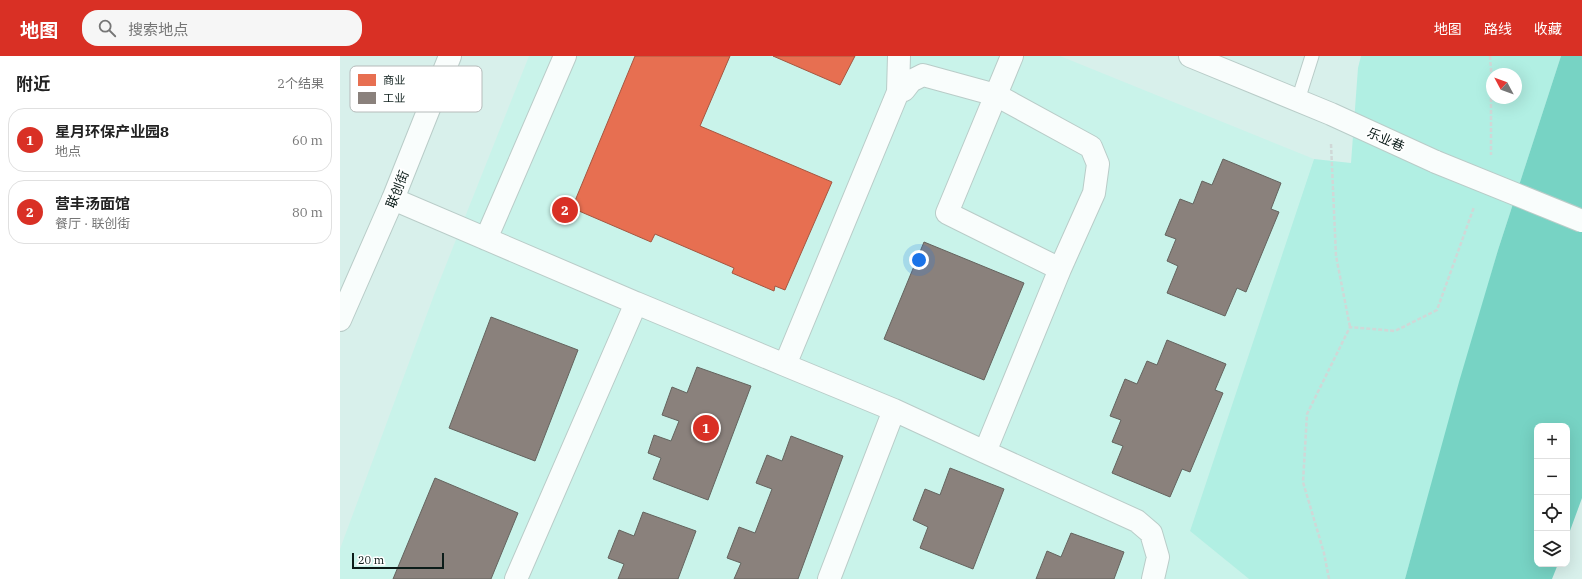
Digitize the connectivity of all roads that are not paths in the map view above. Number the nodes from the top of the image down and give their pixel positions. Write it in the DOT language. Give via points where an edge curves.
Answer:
graph roads {
  1 [pos="450,56"];
  2 [pos="565,56"];
  3 [pos="899,56"];
  4 [pos="1012,56"];
  5 [pos="1190,56"];
  6 [pos="1312,56"];
  7 [pos="446,66"];
  8 [pos="898,92"];
  9 [pos="996,95"];
  10 [pos="1298,100"];
  11 [pos="428,112"];
  12 [pos="393,199"];
  13 [pos="1582,221"];
  14 [pos="486,239"];
  15 [pos="1060,269"];
  16 [pos="636,303"];
  17 [pos="340,320"];
  18 [pos="785,364"];
  19 [pos="894,410"];
  20 [pos="985,452"];
  21 [pos="516,579"];
  22 [pos="828,579"];
  23 [pos="1153,579"];
  1 -- 7 [label="street, 联创街"];
  2 -- 14 [label="street"];
  3 -- 8 [label="street"];
  4 -- 9 [label="street"];
  5 -- 10 [label="street, 乐业巷"];
  6 -- 10 [label="lane"];
  8 -- 9 [label="street" via="923,75"];
  8 -- 18 [label="street"];
  9 -- 15 [label="street" via="1091,147 1098,164 1094,193"];
  9 -- 15 [label="street" via="947,213"];
  10 -- 13 [label="street, 乐业巷, bridge" via="1436,162"];
  11 -- 12 [label="street, 联创街"];
  12 -- 14 [label="street"];
  12 -- 17 [label="street, 联创街"];
  14 -- 16 [label="street"];
  15 -- 20 [label="street"];
  16 -- 18 [label="street"];
  16 -- 21 [label="street"];
  18 -- 19 [label="street"];
  19 -- 20 [label="street"];
  19 -- 22 [label="street"];
  20 -- 23 [label="street" via="1137,521 1151,533 1158,557"];
}
